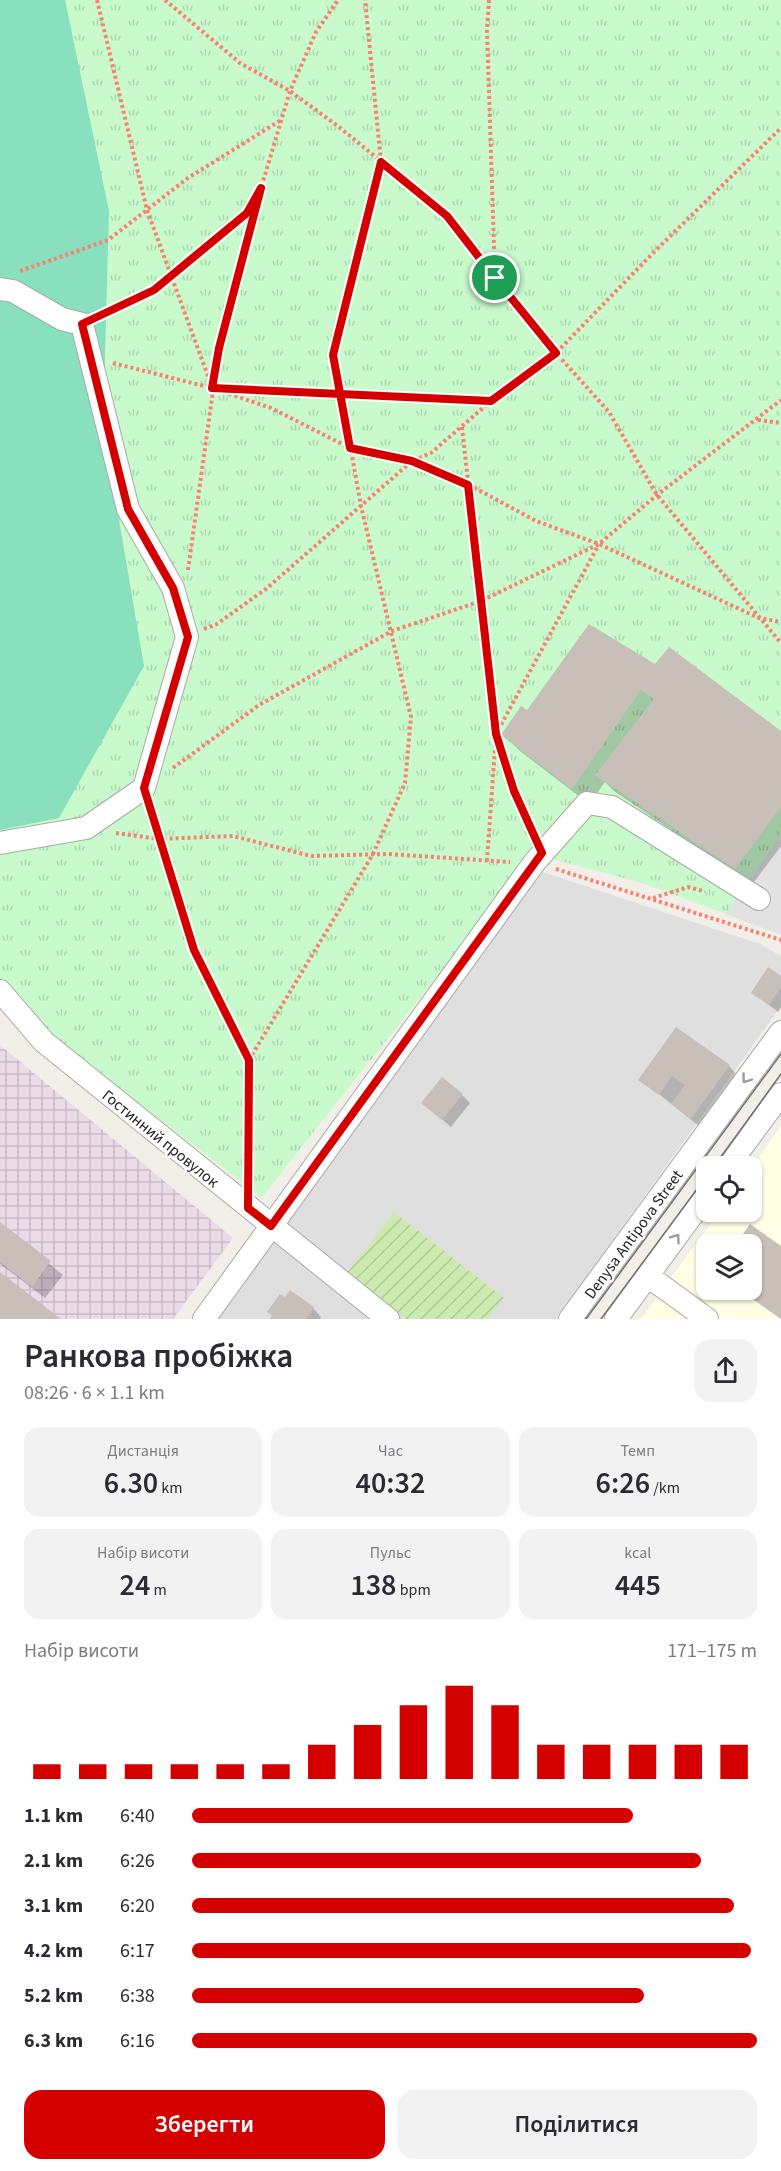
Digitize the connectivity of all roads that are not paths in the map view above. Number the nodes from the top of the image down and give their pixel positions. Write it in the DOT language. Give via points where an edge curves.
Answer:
graph roads {
  1 [pos="5,282"];
  2 [pos="0,843"];
  3 [pos="759,899"];
  4 [pos="0,991"];
  5 [pos="781,1032"];
  6 [pos="781,1094"];
  7 [pos="735,1156"];
  8 [pos="696,1210"];
  9 [pos="271,1226"];
  10 [pos="648,1276"];
  11 [pos="204,1319"];
  12 [pos="388,1319"];
  13 [pos="570,1319"];
  14 [pos="616,1319"];
  15 [pos="707,1319"];
  1 -- 2 [label="street" via="13,291 62,319 82,324 128,509 173,588 188,637 144,788 86,828"];
  3 -- 9 [label="street" via="612,807 587,803 538,858"];
  4 -- 9 [label="street, Гостинний провулок" via="44,1042"];
  5 -- 13 [label="street, Denysa Antipova Street, one-way"];
  6 -- 7 [label="street"];
  10 -- 8 [label="street, one-way"];
  9 -- 11 [label="street"];
  9 -- 12 [label="street, Гостинний провулок"];
  10 -- 14 [label="street"];
  10 -- 15 [label="street"];
}
